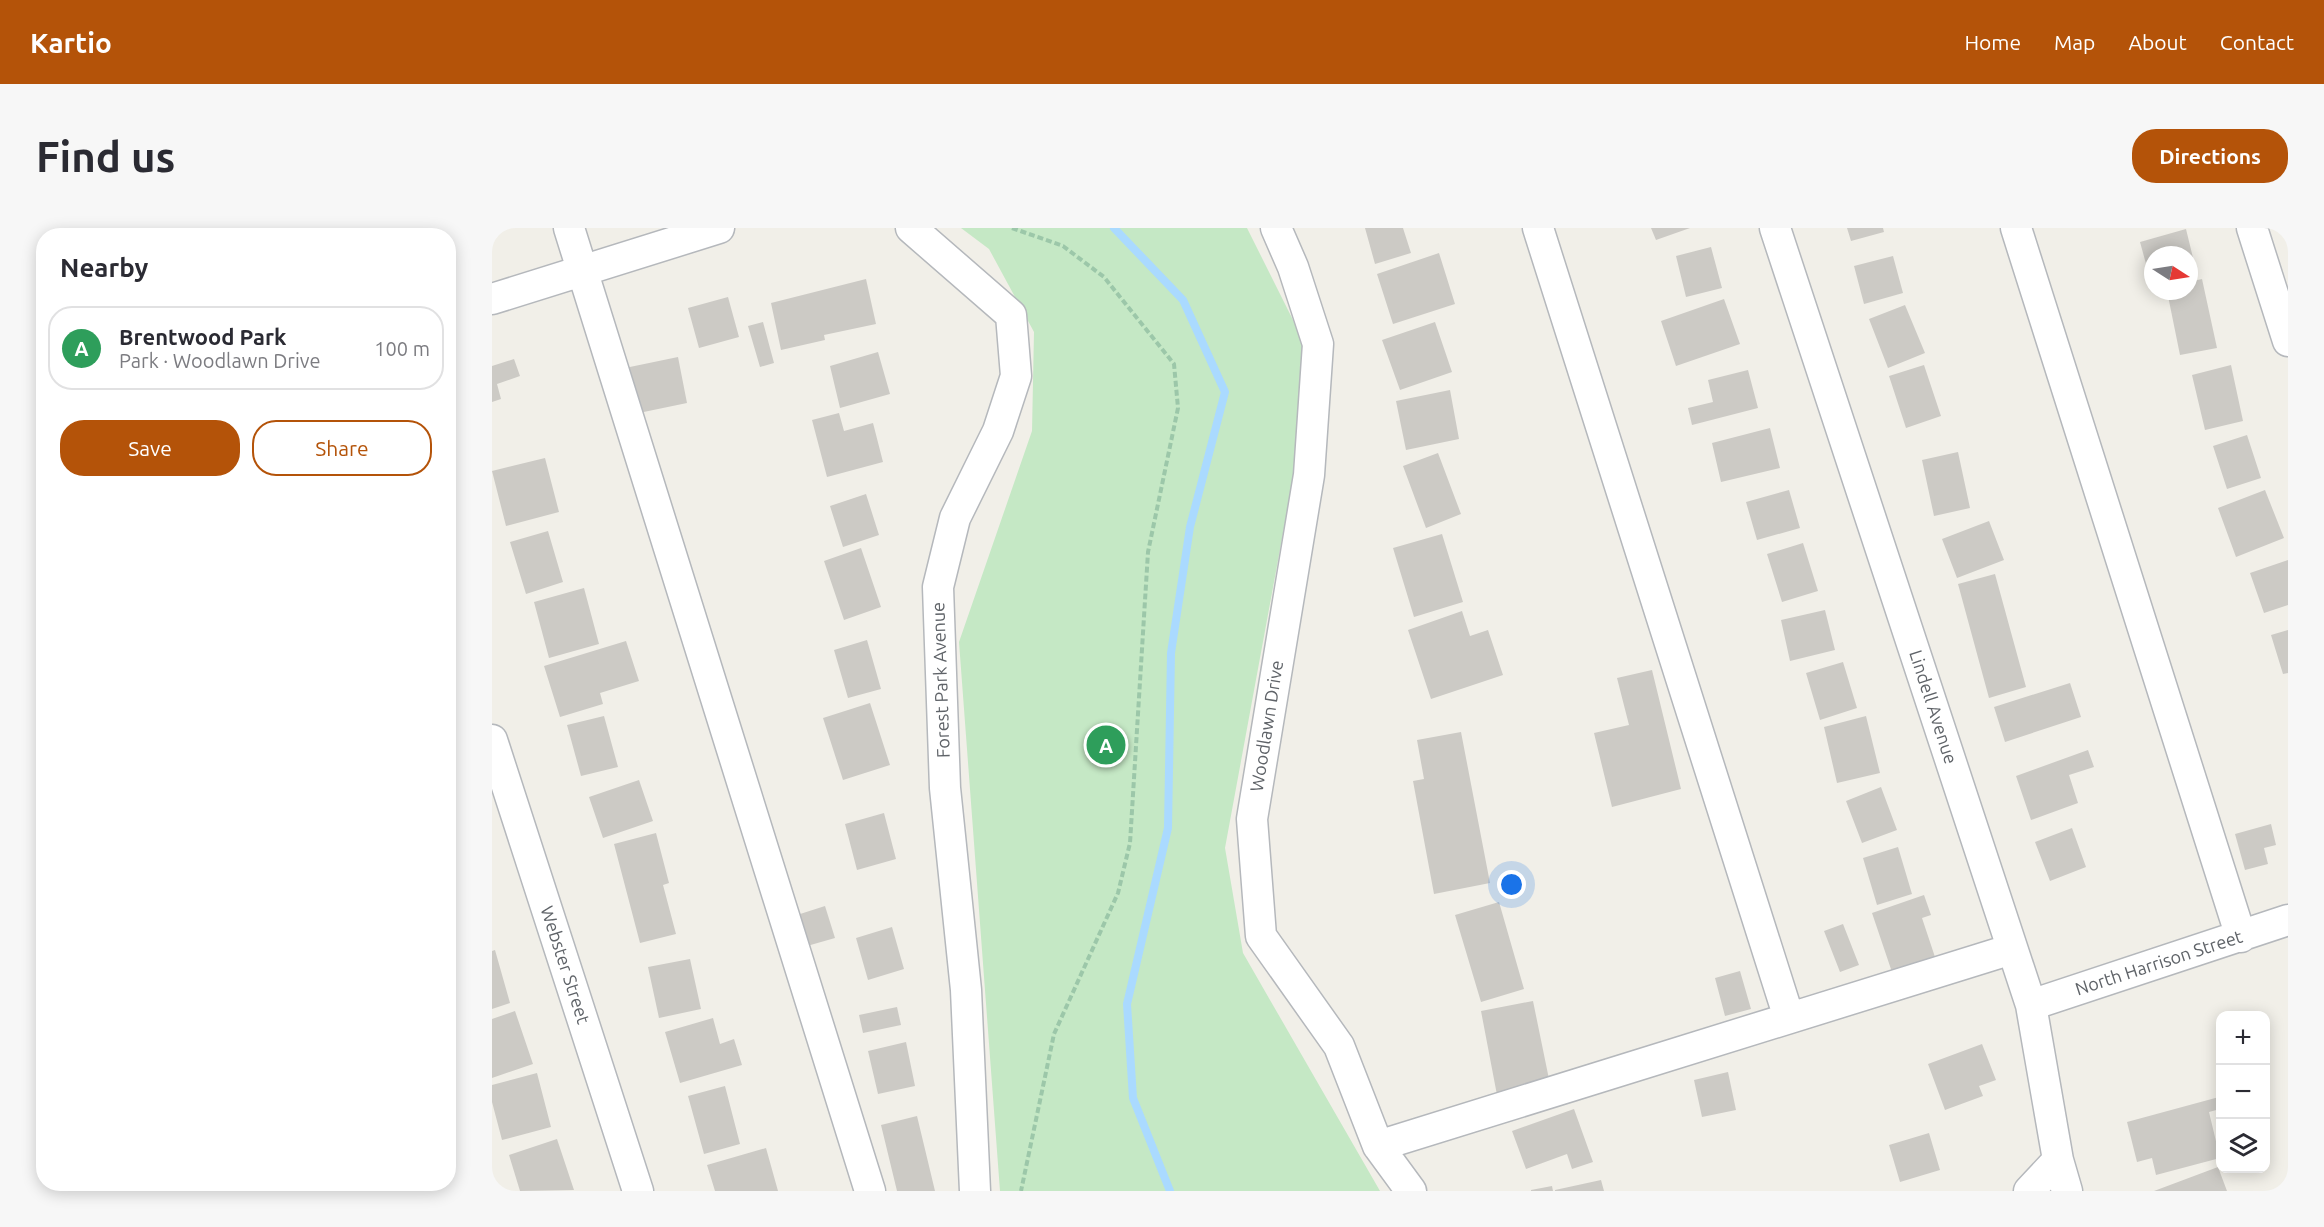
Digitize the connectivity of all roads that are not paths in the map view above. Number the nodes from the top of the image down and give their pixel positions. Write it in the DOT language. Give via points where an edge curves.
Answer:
graph roads {
  1 [pos="569,228"];
  2 [pos="718,228"];
  3 [pos="911,228"];
  4 [pos="1276,228"];
  5 [pos="1538,228"];
  6 [pos="1775,228"];
  7 [pos="2016,228"];
  8 [pos="2252,228"];
  9 [pos="582,271"];
  10 [pos="492,299"];
  11 [pos="2288,341"];
  12 [pos="492,740"];
  13 [pos="2288,920"];
  14 [pos="2241,937"];
  15 [pos="2012,949"];
  16 [pos="2031,1005"];
  17 [pos="1789,1018"];
  18 [pos="1378,1146"];
  19 [pos="2058,1160"];
  20 [pos="638,1191"];
  21 [pos="870,1191"];
  22 [pos="975,1191"];
  23 [pos="1411,1191"];
  24 [pos="2029,1191"];
  25 [pos="2067,1191"];
  1 -- 9 [label="street"];
  2 -- 9 [label="street"];
  3 -- 22 [label="street, Forest Park Avenue" via="1011,315 1016,376 998,431 955,518 938,587 945,788 966,990"];
  4 -- 18 [label="street, Woodlawn Drive" via="1318,344 1309,476 1252,819 1261,936 1339,1046"];
  5 -- 17 [label="street"];
  6 -- 15 [label="street, Lindell Avenue"];
  7 -- 14 [label="street"];
  8 -- 11 [label="street"];
  9 -- 10 [label="street"];
  9 -- 21 [label="street"];
  12 -- 20 [label="street, Webster Street"];
  13 -- 14 [label="street, North Harrison Street"];
  14 -- 16 [label="street, North Harrison Street"];
  15 -- 16 [label="street, Lindell Avenue"];
  15 -- 17 [label="street"];
  16 -- 19 [label="street, Lindell Avenue"];
  17 -- 18 [label="street"];
  18 -- 23 [label="street, Woodlawn Drive"];
  19 -- 24 [label="street"];
  19 -- 25 [label="street, Lindell Avenue"];
}
